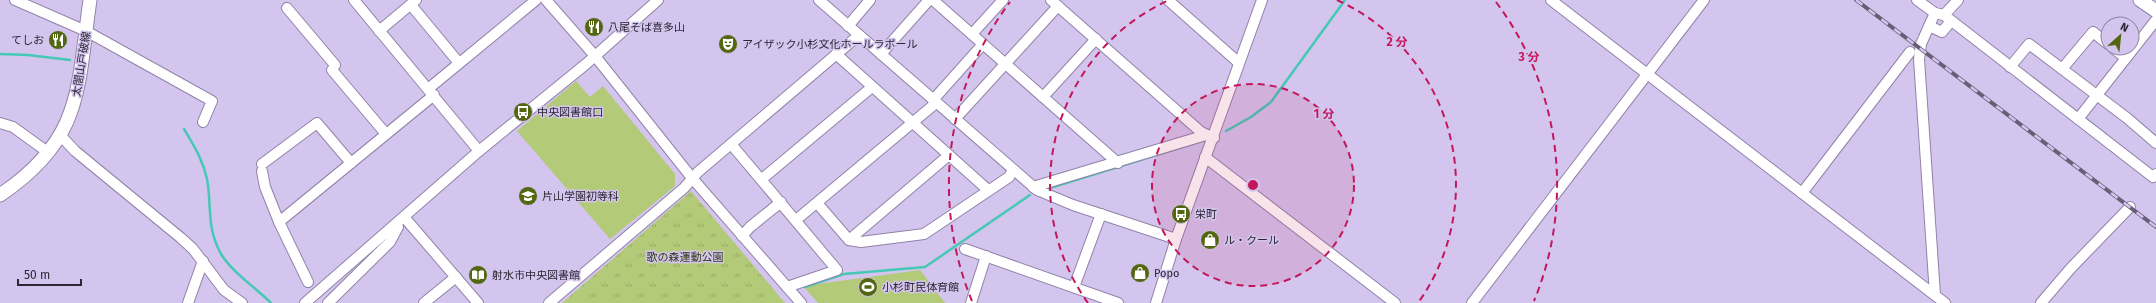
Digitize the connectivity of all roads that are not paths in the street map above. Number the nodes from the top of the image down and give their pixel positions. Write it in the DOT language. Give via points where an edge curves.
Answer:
graph roads {
  1 [pos="15,0"];
  2 [pos="90,0"];
  3 [pos="354,0"];
  4 [pos="536,0"];
  5 [pos="546,0"];
  6 [pos="658,0"];
  7 [pos="820,0"];
  8 [pos="870,0"];
  9 [pos="929,0"];
  10 [pos="933,0"];
  11 [pos="1003,0"];
  12 [pos="1168,0"];
  13 [pos="1262,0"];
  14 [pos="1551,0"];
  15 [pos="1704,0"];
  16 [pos="1917,0"];
  17 [pos="1958,0"];
  18 [pos="2140,0"];
  19 [pos="414,2"];
  20 [pos="1055,3"];
  21 [pos="287,8"];
  22 [pos="2156,11"];
  23 [pos="1944,16"];
  24 [pos="2156,20"];
  25 [pos="848,26"];
  26 [pos="1929,26"];
  27 [pos="86,31"];
  28 [pos="379,31"];
  29 [pos="972,34"];
  30 [pos="859,35"];
  31 [pos="2100,38"];
  32 [pos="1096,39"];
  33 [pos="983,44"];
  34 [pos="1910,52"];
  35 [pos="836,54"];
  36 [pos="881,54"];
  37 [pos="595,56"];
  38 [pos="2123,56"];
  39 [pos="2126,58"];
  40 [pos="459,63"];
  41 [pos="1005,63"];
  42 [pos="1239,63"];
  43 [pos="2010,67"];
  44 [pos="2062,69"];
  45 [pos="1647,73"];
  46 [pos="872,87"];
  47 [pos="431,92"];
  48 [pos="2097,95"];
  49 [pos="1043,97"];
  50 [pos="934,101"];
  51 [pos="955,119"];
  52 [pos="2078,120"];
  53 [pos="0,122"];
  54 [pos="202,122"];
  55 [pos="912,124"];
  56 [pos="386,134"];
  57 [pos="61,136"];
  58 [pos="1210,137"];
  59 [pos="2156,143"];
  60 [pos="731,144"];
  61 [pos="480,151"];
  62 [pos="49,153"];
  63 [pos="949,155"];
  64 [pos="1205,157"];
  65 [pos="1118,162"];
  66 [pos="351,163"];
  67 [pos="1013,170"];
  68 [pos="2156,174"];
  69 [pos="692,178"];
  70 [pos="762,179"];
  71 [pos="1033,187"];
  72 [pos="988,190"];
  73 [pos="1802,193"];
  74 [pos="0,195"];
  75 [pos="781,202"];
  76 [pos="818,203"];
  77 [pos="2130,207"];
  78 [pos="1101,214"];
  79 [pos="402,219"];
  80 [pos="796,220"];
  81 [pos="279,222"];
  82 [pos="742,236"];
  83 [pos="1176,239"];
  84 [pos="849,240"];
  85 [pos="965,249"];
  86 [pos="986,256"];
  87 [pos="202,261"];
  88 [pos="456,277"];
  89 [pos="308,282"];
  90 [pos="787,287"];
  91 [pos="1074,287"];
  92 [pos="1935,295"];
  93 [pos="188,303"];
  94 [pos="242,303"];
  95 [pos="305,303"];
  96 [pos="328,303"];
  97 [pos="424,303"];
  98 [pos="478,303"];
  99 [pos="549,303"];
  100 [pos="801,303"];
  101 [pos="971,303"];
  102 [pos="1118,303"];
  103 [pos="1156,303"];
  104 [pos="1396,303"];
  105 [pos="1472,303"];
  106 [pos="1945,303"];
  107 [pos="2041,303"];
  1 -- 27 [label="street"];
  2 -- 27 [label="main road, 太閤山戸破線"];
  3 -- 28 [label="street"];
  4 -- 40 [label="street"];
  5 -- 37 [label="street"];
  6 -- 37 [label="street"];
  7 -- 25 [label="street"];
  8 -- 25 [label="street"];
  9 -- 36 [label="street"];
  10 -- 29 [label="street"];
  11 -- 29 [label="street"];
  12 -- 42 [label="street"];
  13 -- 42 [label="street"];
  14 -- 45 [label="street"];
  15 -- 45 [label="street"];
  16 -- 23 [label="street"];
  17 -- 23 [label="street"];
  18 -- 22 [label="main road"];
  19 -- 28 [label="street"];
  19 -- 40 [label="street"];
  20 -- 32 [label="street"];
  20 -- 41 [label="street"];
  21 -- 56 [label="street"];
  23 -- 26 [label="street"];
  23 -- 26 [label="street" via="1942,32"];
  23 -- 43 [label="street"];
  24 -- 39 [label="street"];
  25 -- 30 [label="street"];
  26 -- 92 [label="street" via="1921,44 1919,59"];
  27 -- 54 [label="street" via="212,101"];
  27 -- 57 [label="main road, 太閤山戸破線" via="78,93 70,119"];
  28 -- 47 [label="street"];
  29 -- 33 [label="street"];
  30 -- 35 [label="street"];
  30 -- 36 [label="street"];
  31 -- 44 [label="street" via="2093,32"];
  32 -- 49 [label="street"];
  32 -- 58 [label="street"];
  33 -- 41 [label="street"];
  33 -- 50 [label="street"];
  34 -- 73 [label="street"];
  35 -- 46 [label="street"];
  35 -- 60 [label="street"];
  36 -- 50 [label="street"];
  37 -- 61 [label="street"];
  37 -- 69 [label="street"];
  38 -- 39 [label="street"];
  39 -- 48 [label="street"];
  40 -- 47 [label="street"];
  41 -- 49 [label="street"];
  41 -- 51 [label="street"];
  42 -- 58 [label="street"];
  43 -- 44 [label="street" via="2029,44"];
  43 -- 52 [label="street"];
  44 -- 48 [label="street"];
  45 -- 73 [label="street"];
  45 -- 105 [label="street"];
  46 -- 55 [label="street"];
  46 -- 70 [label="street"];
  47 -- 56 [label="street"];
  47 -- 61 [label="street"];
  48 -- 52 [label="street"];
  48 -- 59 [label="street"];
  49 -- 65 [label="street"];
  50 -- 51 [label="street"];
  50 -- 55 [label="street"];
  51 -- 67 [label="street"];
  52 -- 68 [label="street" via="2153,177"];
  53 -- 62 [label="street" via="13,127"];
  55 -- 63 [label="street"];
  55 -- 76 [label="street"];
  56 -- 66 [label="street"];
  57 -- 62 [label="main road, 太閤山戸破線"];
  57 -- 87 [label="street" via="75,151 181,238"];
  58 -- 64 [label="street"];
  58 -- 65 [label="street"];
  60 -- 69 [label="street"];
  60 -- 70 [label="street"];
  61 -- 79 [label="street"];
  62 -- 74 [label="main road, 太閤山戸破線" via="31,173"];
  63 -- 72 [label="street"];
  63 -- 84 [label="street"];
  64 -- 83 [label="street"];
  64 -- 104 [label="street"];
  65 -- 71 [label="street"];
  66 -- 81 [label="street"];
  66 -- 81 [label="street" via="317,123 262,168 265,186"];
  67 -- 71 [label="street"];
  67 -- 72 [label="street" via="1009,177"];
  69 -- 82 [label="street"];
  69 -- 99 [label="street" via="684,188"];
  70 -- 75 [label="street"];
  71 -- 78 [label="street"];
  72 -- 84 [label="street" via="924,234 860,242"];
  73 -- 92 [label="street"];
  75 -- 80 [label="street"];
  75 -- 82 [label="street"];
  76 -- 80 [label="street"];
  76 -- 84 [label="street"];
  77 -- 107 [label="street"];
  78 -- 83 [label="street"];
  78 -- 91 [label="street"];
  79 -- 88 [label="street"];
  79 -- 95 [label="street"];
  79 -- 96 [label="street" via="390,242"];
  80 -- 90 [label="street" via="837,270"];
  81 -- 89 [label="street"];
  82 -- 90 [label="street"];
  83 -- 103 [label="street"];
  85 -- 86 [label="street"];
  86 -- 91 [label="street"];
  86 -- 101 [label="street"];
  87 -- 93 [label="street"];
  87 -- 94 [label="street" via="224,290"];
  88 -- 97 [label="street"];
  88 -- 98 [label="street"];
  90 -- 100 [label="street"];
  91 -- 102 [label="street"];
  92 -- 106 [label="street"];
}
